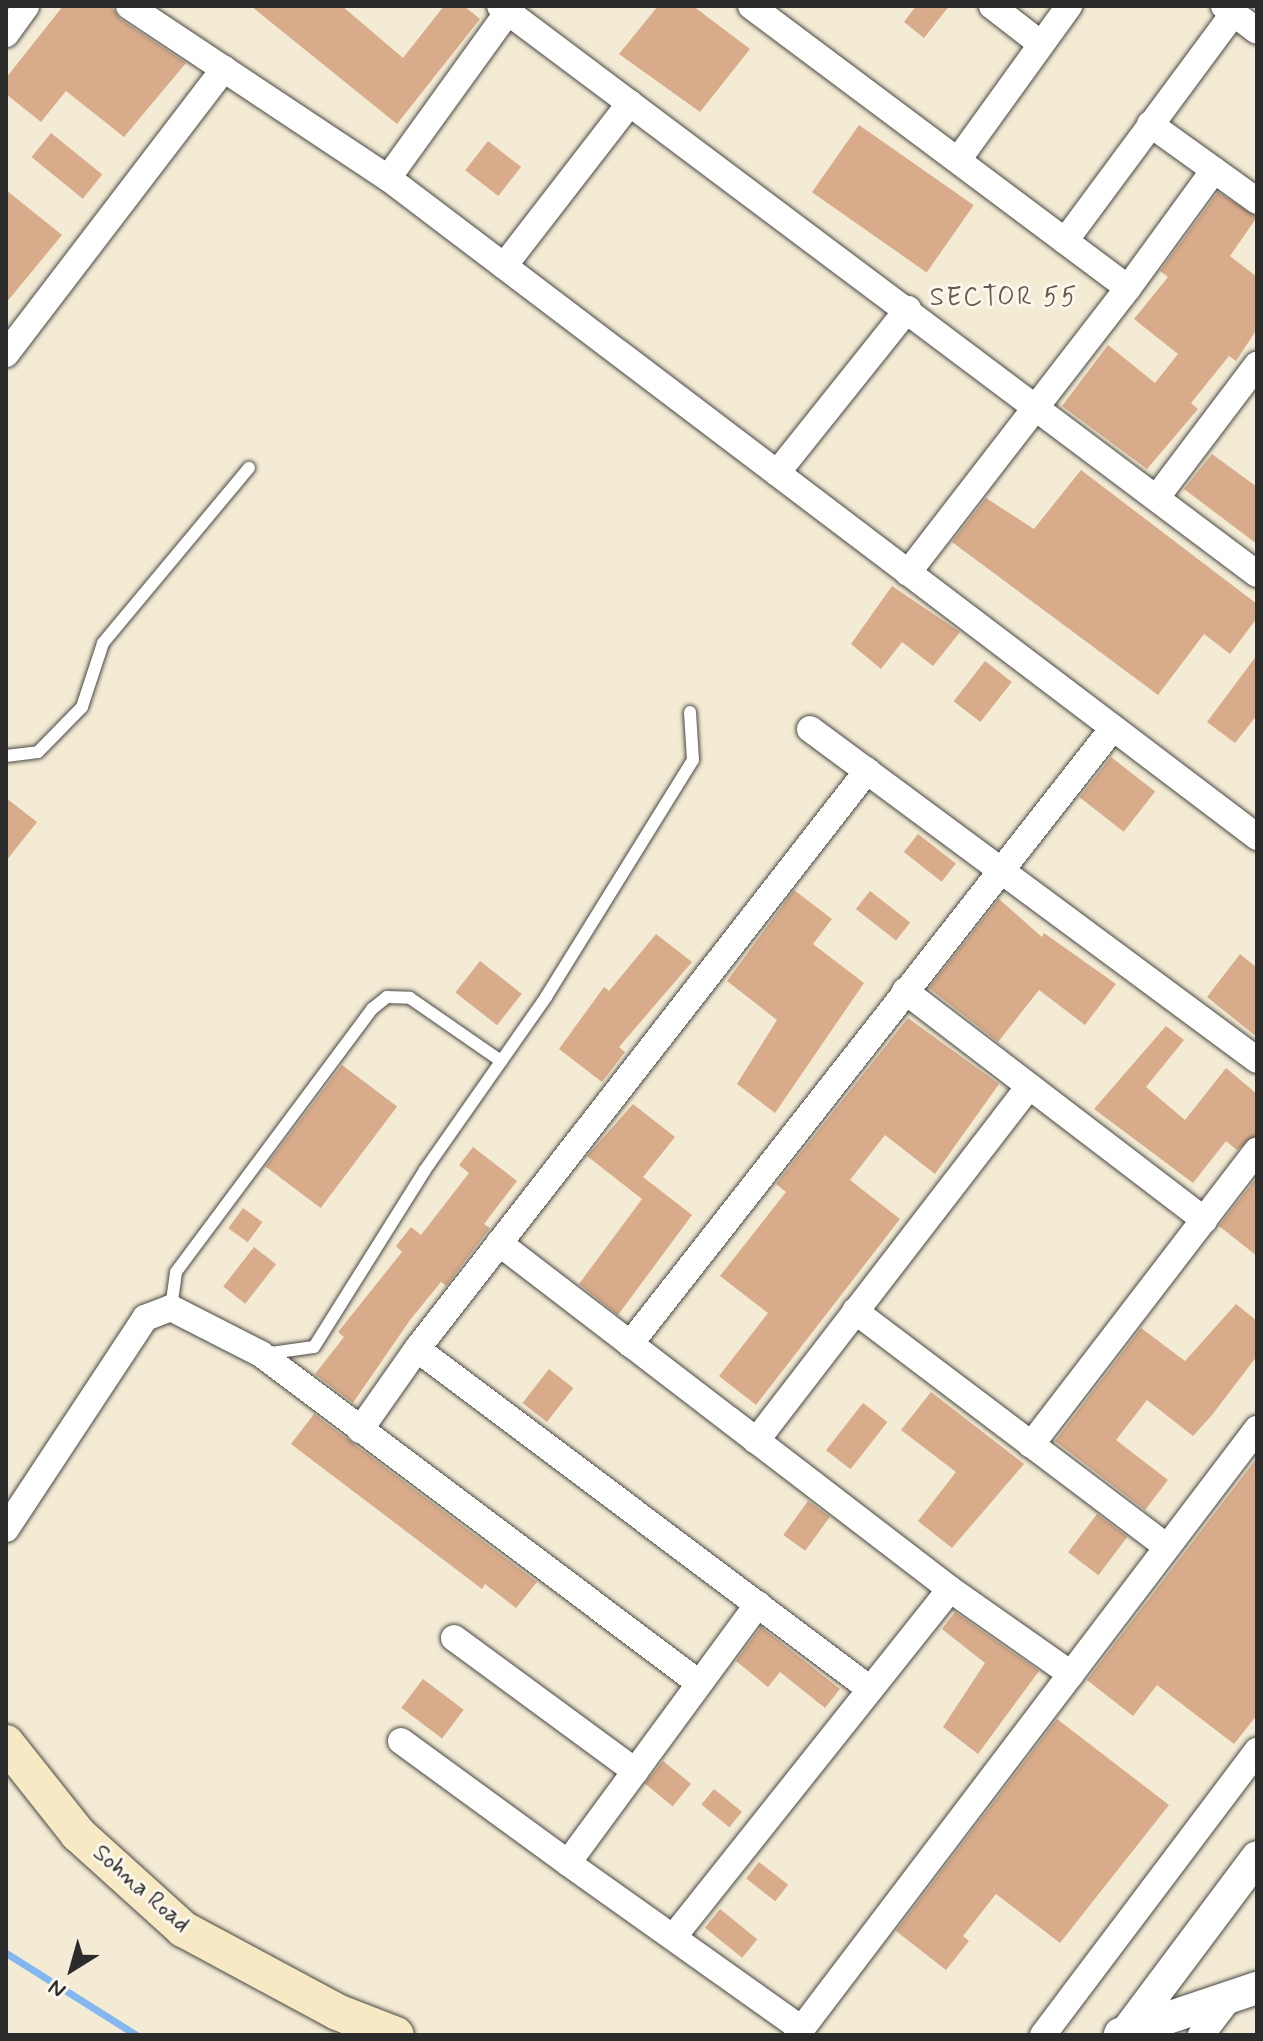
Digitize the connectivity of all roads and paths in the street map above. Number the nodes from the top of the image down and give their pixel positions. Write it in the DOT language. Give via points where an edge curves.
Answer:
graph roads {
  1 [pos="26,6"];
  2 [pos="129,6"];
  3 [pos="751,6"];
  4 [pos="992,6"];
  5 [pos="1069,6"];
  6 [pos="506,8"];
  7 [pos="1229,10"];
  8 [pos="1257,31"];
  9 [pos="6,34"];
  10 [pos="1041,44"];
  11 [pos="224,69"];
  12 [pos="630,103"];
  13 [pos="1150,124"];
  14 [pos="958,160"];
  15 [pos="1214,170"];
  16 [pos="388,178"];
  17 [pos="1257,201"];
  18 [pos="1065,241"];
  19 [pos="504,266"];
  20 [pos="1128,288"];
  21 [pos="908,309"];
  22 [pos="6,354"];
  23 [pos="1255,372"];
  24 [pos="1039,408"];
  25 [pos="249,468"];
  26 [pos="777,473"];
  27 [pos="1157,497"];
  28 [pos="908,573"];
  29 [pos="1257,574"];
  30 [pos="690,712"];
  31 [pos="1113,728"];
  32 [pos="810,729"];
  33 [pos="6,756"];
  34 [pos="867,771"];
  35 [pos="1257,837"];
  36 [pos="1000,869"];
  37 [pos="905,991"];
  38 [pos="1257,1060"];
  39 [pos="501,1061"];
  40 [pos="1029,1086"];
  41 [pos="1257,1151"];
  42 [pos="1204,1220"];
  43 [pos="499,1243"];
  44 [pos="171,1308"];
  45 [pos="855,1311"];
  46 [pos="630,1344"];
  47 [pos="417,1349"];
  48 [pos="261,1354"];
  49 [pos="1257,1429"];
  50 [pos="360,1430"];
  51 [pos="756,1441"];
  52 [pos="1031,1445"];
  53 [pos="6,1529"];
  54 [pos="1167,1547"];
  55 [pos="950,1589"];
  56 [pos="758,1604"];
  57 [pos="454,1638"];
  58 [pos="1071,1674"];
  59 [pos="699,1683"];
  60 [pos="870,1689"];
  61 [pos="401,1741"];
  62 [pos="6,1743"];
  63 [pos="1257,1751"];
  64 [pos="635,1771"];
  65 [pos="1257,1857"];
  66 [pos="568,1863"];
  67 [pos="1257,1887"];
  68 [pos="675,1935"];
  69 [pos="1244,1992"];
  70 [pos="799,2032"];
  71 [pos="1131,2033"];
  72 [pos="396,2035"];
  73 [pos="1043,2035"];
  74 [pos="1201,2035"];
  1 -- 9 [label="street"];
  2 -- 11 [label="street"];
  3 -- 14 [label="street"];
  4 -- 10 [label="street"];
  5 -- 10 [label="street"];
  6 -- 12 [label="street"];
  6 -- 16 [label="street"];
  7 -- 8 [label="street"];
  7 -- 13 [label="street"];
  10 -- 14 [label="street"];
  11 -- 16 [label="street"];
  11 -- 22 [label="street"];
  12 -- 19 [label="street"];
  12 -- 21 [label="street"];
  13 -- 15 [label="street"];
  13 -- 18 [label="street"];
  14 -- 18 [label="street"];
  15 -- 17 [label="street"];
  15 -- 20 [label="street"];
  16 -- 19 [label="street"];
  18 -- 20 [label="street"];
  19 -- 26 [label="street"];
  20 -- 24 [label="street"];
  21 -- 24 [label="street"];
  21 -- 26 [label="street"];
  23 -- 27 [label="street"];
  24 -- 27 [label="street"];
  24 -- 28 [label="street"];
  25 -- 33 [label="lane" via="103,643 82,707 38,752"];
  26 -- 28 [label="street"];
  27 -- 29 [label="street"];
  28 -- 31 [label="street"];
  30 -- 39 [label="lane" via="693,760"];
  31 -- 35 [label="street"];
  31 -- 36 [label="street"];
  32 -- 34 [label="street"];
  34 -- 36 [label="street"];
  34 -- 43 [label="street"];
  36 -- 37 [label="street"];
  36 -- 38 [label="street"];
  37 -- 40 [label="street"];
  37 -- 46 [label="street"];
  39 -- 44 [label="lane" via="410,998 387,997 372,1009 176,1272"];
  39 -- 48 [label="lane" via="314,1347"];
  40 -- 42 [label="street"];
  40 -- 45 [label="street"];
  41 -- 42 [label="street"];
  42 -- 52 [label="street"];
  43 -- 46 [label="street"];
  43 -- 47 [label="street"];
  44 -- 48 [label="street"];
  44 -- 53 [label="street" via="145,1318"];
  45 -- 51 [label="street"];
  45 -- 52 [label="street"];
  46 -- 51 [label="street"];
  47 -- 50 [label="street"];
  47 -- 56 [label="street"];
  48 -- 50 [label="street"];
  49 -- 54 [label="street"];
  50 -- 59 [label="street"];
  51 -- 55 [label="street"];
  52 -- 54 [label="street"];
  54 -- 58 [label="street"];
  55 -- 58 [label="street"];
  55 -- 60 [label="street"];
  56 -- 59 [label="street"];
  56 -- 60 [label="street"];
  57 -- 64 [label="street"];
  58 -- 70 [label="street"];
  59 -- 64 [label="street"];
  60 -- 68 [label="street"];
  61 -- 66 [label="street"];
  62 -- 72 [label="main road, Sohna Road" via="78,1834 183,1929 324,2006"];
  63 -- 73 [label="street"];
  64 -- 66 [label="street"];
  65 -- 71 [label="street"];
  66 -- 68 [label="street"];
  67 -- 71 [label="street"];
  68 -- 70 [label="street"];
  69 -- 71 [label="street"];
  69 -- 74 [label="street"];
}
